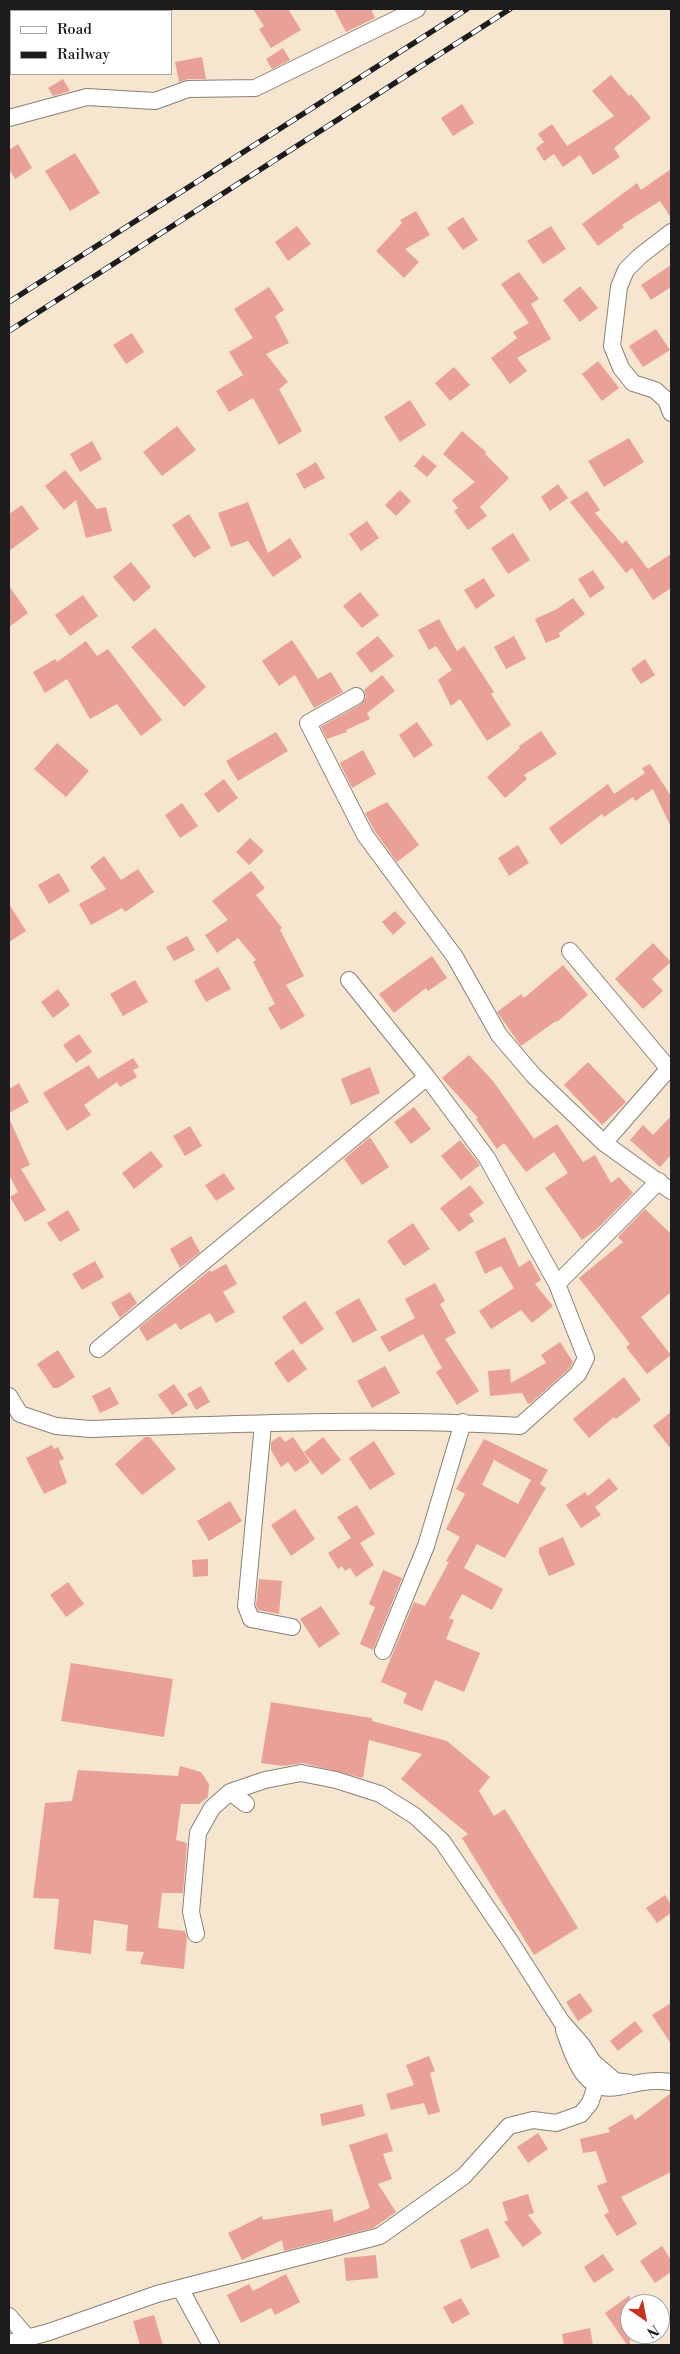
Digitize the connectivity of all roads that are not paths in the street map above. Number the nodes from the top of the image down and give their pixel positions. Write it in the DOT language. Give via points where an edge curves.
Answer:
graph roads {
  1 [pos="417,9"];
  2 [pos="9,118"];
  3 [pos="671,232"];
  4 [pos="671,413"];
  5 [pos="356,696"];
  6 [pos="570,951"];
  7 [pos="349,980"];
  8 [pos="670,1068"];
  9 [pos="428,1077"];
  10 [pos="604,1143"];
  11 [pos="665,1186"];
  12 [pos="556,1284"];
  13 [pos="98,1349"];
  14 [pos="9,1396"];
  15 [pos="463,1422"];
  16 [pos="263,1424"];
  17 [pos="292,1627"];
  18 [pos="383,1651"];
  19 [pos="230,1792"];
  20 [pos="246,1804"];
  21 [pos="196,1934"];
  22 [pos="561,2021"];
  23 [pos="671,2082"];
  24 [pos="630,2083"];
  25 [pos="596,2086"];
  26 [pos="180,2288"];
  27 [pos="9,2316"];
  28 [pos="27,2337"];
  29 [pos="51,2338"];
  30 [pos="9,2342"];
  31 [pos="211,2345"];
  1 -- 2 [label="street" via="255,88 188,89 155,101 87,97"];
  3 -- 4 [label="street" via="626,270 619,287 612,346 621,368 633,383 655,390 666,400"];
  5 -- 10 [label="street" via="308,723 365,835 455,957 499,1035 534,1076"];
  6 -- 8 [label="street"];
  7 -- 9 [label="street"];
  8 -- 10 [label="street"];
  9 -- 12 [label="street" via="487,1158"];
  9 -- 13 [label="street"];
  10 -- 11 [label="street"];
  11 -- 12 [label="street"];
  12 -- 15 [label="street" via="586,1358 578,1374 520,1426"];
  14 -- 16 [label="street" via="20,1414 56,1426 90,1429"];
  15 -- 16 [label="street"];
  15 -- 18 [label="street" via="426,1546"];
  16 -- 17 [label="street" via="246,1606 251,1618"];
  19 -- 20 [label="street"];
  19 -- 21 [label="street" via="212,1808 198,1833 191,1912"];
  19 -- 22 [label="street" via="265,1780 301,1773 380,1794 415,1816 447,1848"];
  22 -- 24 [label="street" via="599,2070 615,2080"];
  22 -- 25 [label="street" via="576,2063"];
  23 -- 24 [label="street"];
  24 -- 25 [label="street" via="618,2087"];
  25 -- 26 [label="street" via="590,2103 581,2114 556,2123 533,2120 509,2126 464,2176 380,2236"];
  26 -- 29 [label="street" via="157,2294"];
  26 -- 31 [label="street"];
  27 -- 28 [label="street"];
  28 -- 29 [label="street"];
  28 -- 30 [label="street"];
}
